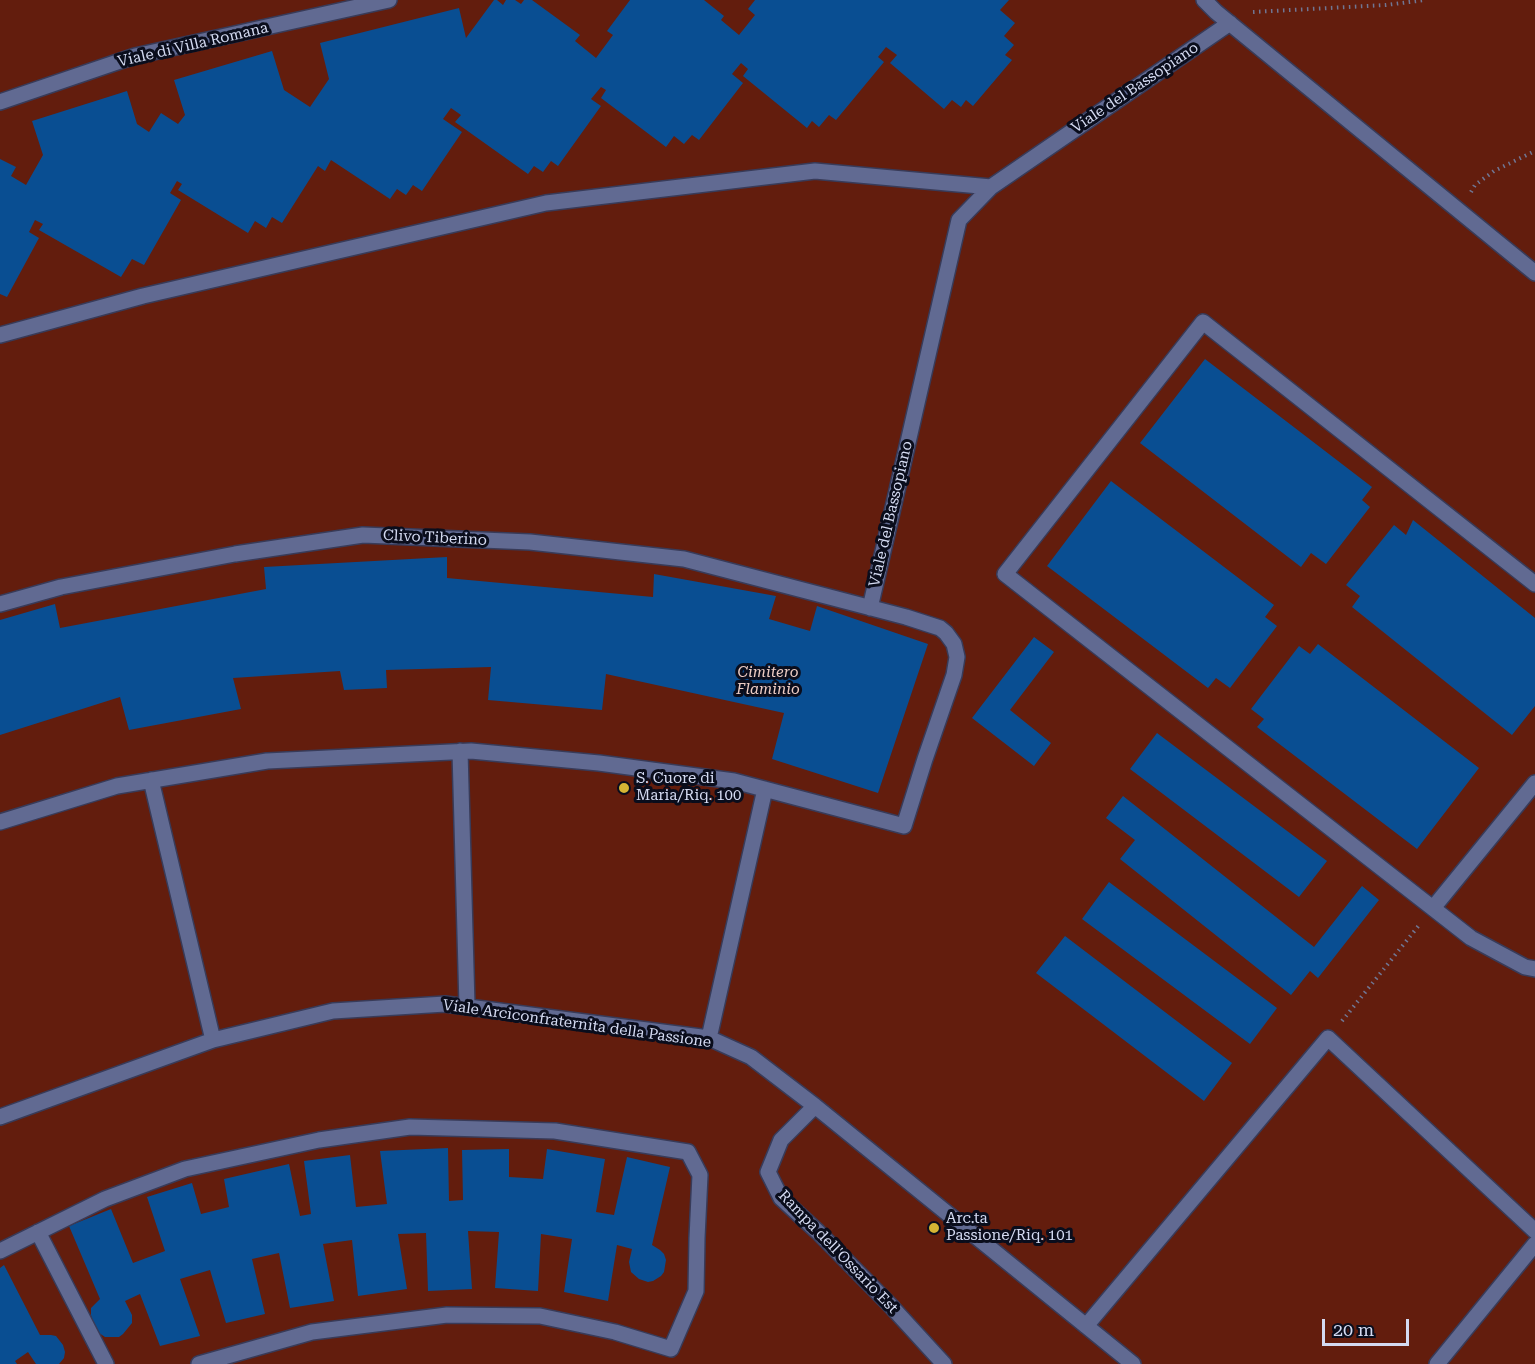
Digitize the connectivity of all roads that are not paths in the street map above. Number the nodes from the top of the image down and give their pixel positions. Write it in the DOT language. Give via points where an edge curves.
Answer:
graph roads {
  1 [pos="389,0"];
  2 [pos="1204,0"];
  3 [pos="1230,23"];
  4 [pos="0,102"];
  5 [pos="991,187"];
  6 [pos="1535,273"];
  7 [pos="0,335"];
  8 [pos="1535,584"];
  9 [pos="0,604"];
  10 [pos="870,608"];
  11 [pos="460,751"];
  12 [pos="151,780"];
  13 [pos="1535,783"];
  14 [pos="765,789"];
  15 [pos="0,822"];
  16 [pos="1433,908"];
  17 [pos="1535,969"];
  18 [pos="467,1006"];
  19 [pos="709,1038"];
  20 [pos="213,1040"];
  21 [pos="815,1106"];
  22 [pos="0,1117"];
  23 [pos="1535,1231"];
  24 [pos="38,1232"];
  25 [pos="1535,1244"];
  26 [pos="0,1251"];
  27 [pos="1086,1326"];
  28 [pos="672,1357"];
  29 [pos="106,1364"];
  30 [pos="199,1364"];
  31 [pos="944,1364"];
  32 [pos="1133,1364"];
  33 [pos="1437,1364"];
  1 -- 4 [label="lane, Viale di Villa Romana" via="135,56"];
  2 -- 3 [label="lane"];
  3 -- 5 [label="lane, Viale del Bassopiano"];
  3 -- 6 [label="lane"];
  5 -- 7 [label="lane" via="815,171 546,203 143,296"];
  5 -- 10 [label="lane, Viale del Bassopiano" via="959,220"];
  8 -- 16 [label="lane" via="1203,322 1005,574"];
  9 -- 10 [label="lane, Clivo Tiberino" via="73,585 235,554 363,535 530,542 684,559"];
  10 -- 14 [label="lane, Viale del Bassopiano" via="940,628 954,644 957,657 904,826"];
  11 -- 12 [label="lane" via="267,761"];
  11 -- 14 [label="lane" via="599,763 734,781"];
  11 -- 18 [label="lane"];
  12 -- 15 [label="lane" via="117,786"];
  12 -- 20 [label="lane"];
  13 -- 16 [label="lane"];
  14 -- 19 [label="lane"];
  16 -- 17 [label="lane" via="1471,938"];
  18 -- 19 [label="lane, Viale Arciconfraternita della Passione"];
  18 -- 20 [label="lane, Viale Arciconfraternita della Passione" via="333,1011"];
  19 -- 21 [label="lane, Viale Arciconfraternita della Passione" via="751,1057"];
  20 -- 22 [label="lane, Viale Arciconfraternita della Passione"];
  21 -- 27 [label="lane, Viale Arciconfraternita della Passione"];
  21 -- 31 [label="lane, Rampa dell'Ossario Est" via="781,1140 768,1172 781,1198"];
  23 -- 27 [label="lane" via="1328,1038"];
  24 -- 26 [label="lane"];
  24 -- 28 [label="lane" via="105,1199 185,1169 319,1140 410,1127 555,1131 688,1152 700,1175 696,1291"];
  24 -- 29 [label="lane"];
  25 -- 33 [label="lane"];
  27 -- 32 [label="lane, Viale Arciconfraternita della Passione"];
  28 -- 30 [label="lane" via="615,1332 540,1316 447,1315 312,1332"];
}
